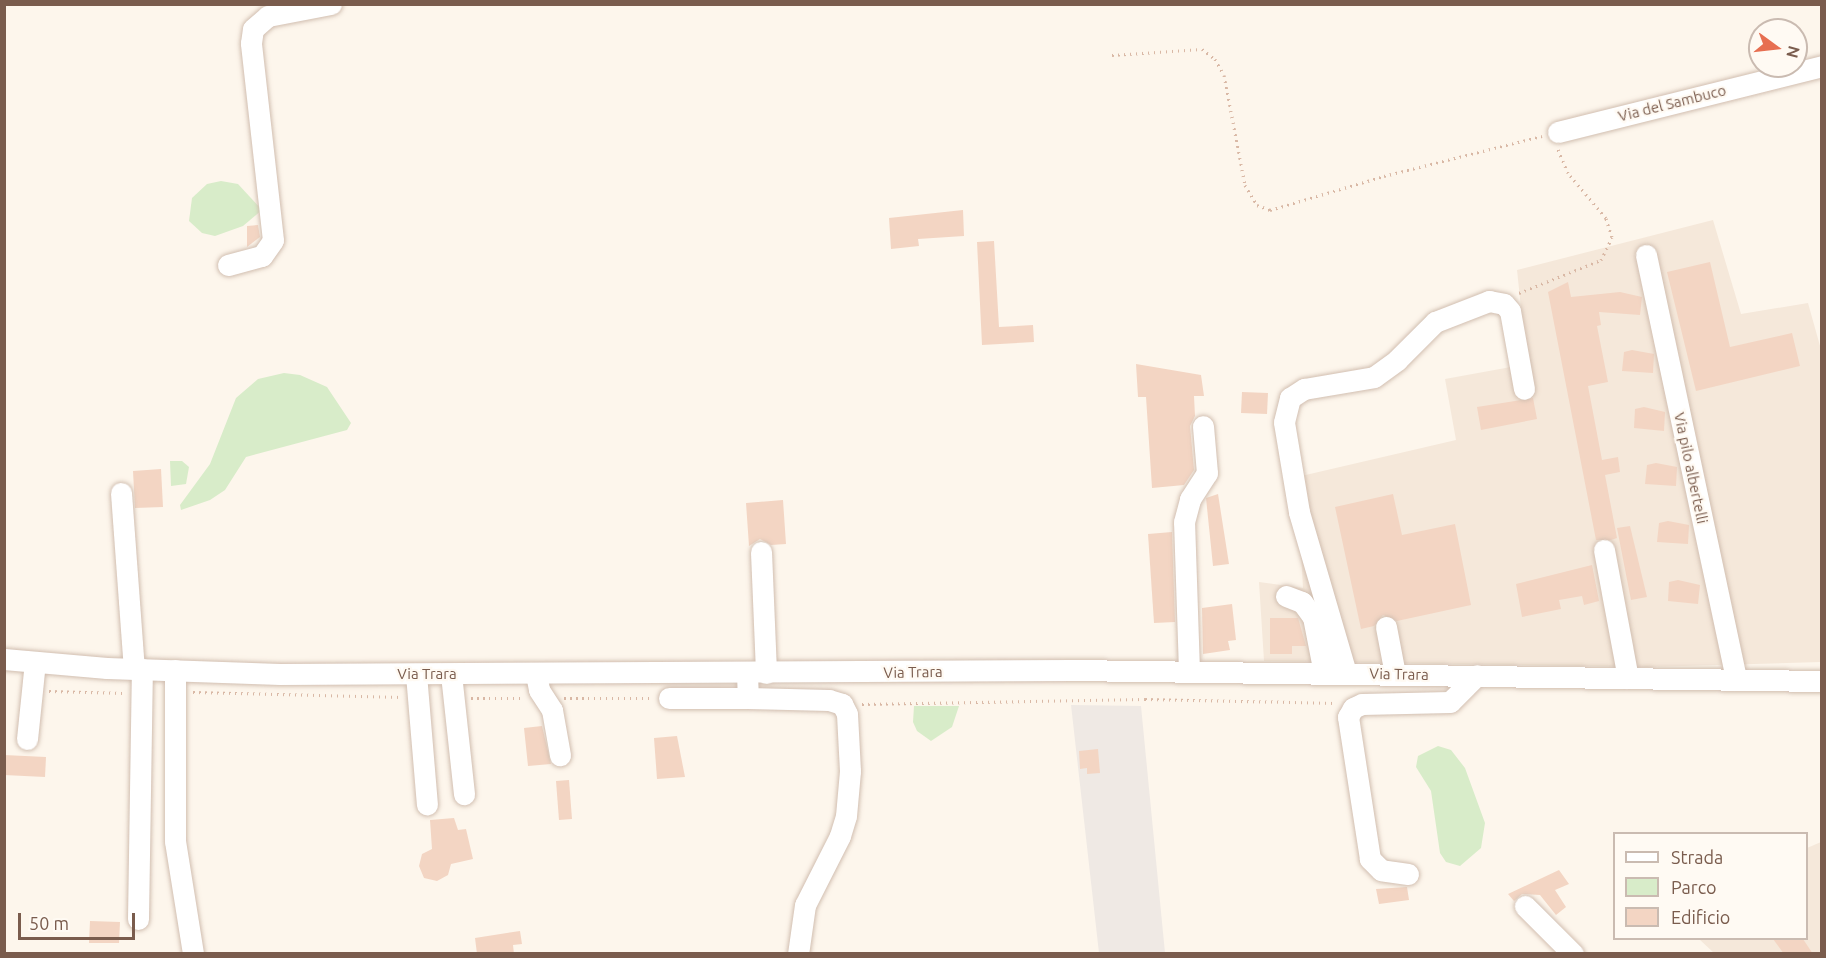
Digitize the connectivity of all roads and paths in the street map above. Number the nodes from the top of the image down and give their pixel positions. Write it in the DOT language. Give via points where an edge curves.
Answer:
graph roads {
  1 [pos="331,4"];
  2 [pos="1112,55"];
  3 [pos="1821,66"];
  4 [pos="1558,132"];
  5 [pos="1646,255"];
  6 [pos="228,265"];
  7 [pos="1504,304"];
  8 [pos="1524,389"];
  9 [pos="1203,426"];
  10 [pos="121,493"];
  11 [pos="1604,550"];
  12 [pos="761,552"];
  13 [pos="1286,596"];
  14 [pos="1386,627"];
  15 [pos="4,659"];
  16 [pos="35,662"];
  17 [pos="138,669"];
  18 [pos="1189,671"];
  19 [pos="757,673"];
  20 [pos="1324,673"];
  21 [pos="1346,673"];
  22 [pos="416,674"];
  23 [pos="452,674"];
  24 [pos="536,674"];
  25 [pos="1395,674"];
  26 [pos="1477,675"];
  27 [pos="1628,678"];
  28 [pos="1736,680"];
  29 [pos="174,681"];
  30 [pos="1821,681"];
  31 [pos="32,691"];
  32 [pos="142,692"];
  33 [pos="419,698"];
  34 [pos="452,698"];
  35 [pos="545,698"];
  36 [pos="669,698"];
  37 [pos="748,698"];
  38 [pos="842,704"];
  39 [pos="1353,708"];
  40 [pos="27,739"];
  41 [pos="560,755"];
  42 [pos="464,794"];
  43 [pos="427,805"];
  44 [pos="1408,874"];
  45 [pos="1525,906"];
  46 [pos="138,919"];
  47 [pos="193,954"];
  48 [pos="798,954"];
  49 [pos="1573,954"];
  1 -- 6 [label="street" via="263,18 252,34 273,235 269,250 262,256"];
  2 -- 4 [label="path" via="1202,50 1215,59 1224,75 1245,185 1257,205 1270,210 1384,176"];
  3 -- 4 [label="street, Via del Sambuco"];
  4 -- 7 [label="path" via="1558,149 1568,173 1606,218 1612,237 1600,260 1541,281"];
  5 -- 28 [label="street, Via pilo albertelli"];
  7 -- 8 [label="street" via="1512,316"];
  7 -- 21 [label="street" via="1479,303 1447,315 1374,377 1304,389 1287,403 1284,422 1299,512"];
  9 -- 18 [label="street" via="1207,472 1190,499 1184,522"];
  10 -- 17 [label="street"];
  11 -- 27 [label="street"];
  12 -- 19 [label="street"];
  13 -- 20 [label="street" via="1302,602 1314,616"];
  14 -- 25 [label="street"];
  15 -- 16 [label="street, Via Trara"];
  16 -- 17 [label="street, Via Trara"];
  16 -- 31 [label="street"];
  17 -- 29 [label="street, Via Trara"];
  17 -- 32 [label="street"];
  18 -- 19 [label="street, Via Trara"];
  18 -- 20 [label="street, Via Trara"];
  19 -- 24 [label="street, Via Trara"];
  19 -- 37 [label="street"];
  20 -- 21 [label="street, Via Trara"];
  21 -- 25 [label="street, Via Trara"];
  22 -- 23 [label="street, Via Trara"];
  22 -- 29 [label="street, Via Trara"];
  22 -- 33 [label="street"];
  23 -- 24 [label="street, Via Trara"];
  23 -- 34 [label="street"];
  24 -- 35 [label="street"];
  25 -- 26 [label="street, Via Trara"];
  26 -- 27 [label="street, Via Trara"];
  26 -- 39 [label="street" via="1456,698 1443,704 1362,704"];
  27 -- 28 [label="street, Via Trara"];
  28 -- 30 [label="street, Via Trara"];
  29 -- 33 [label="path"];
  29 -- 47 [label="street" via="177,864"];
  31 -- 32 [label="path"];
  31 -- 40 [label="street"];
  32 -- 46 [label="street"];
  33 -- 43 [label="street"];
  34 -- 35 [label="path"];
  34 -- 42 [label="street"];
  35 -- 36 [label="path"];
  35 -- 41 [label="street" via="555,721"];
  36 -- 37 [label="street"];
  37 -- 38 [label="street" via="829,700"];
  38 -- 39 [label="path" via="1145,699 1339,703"];
  38 -- 48 [label="street" via="848,719 846,816 840,836 804,905"];
  39 -- 44 [label="street" via="1347,721 1369,855 1381,870"];
  45 -- 49 [label="street"];
}
